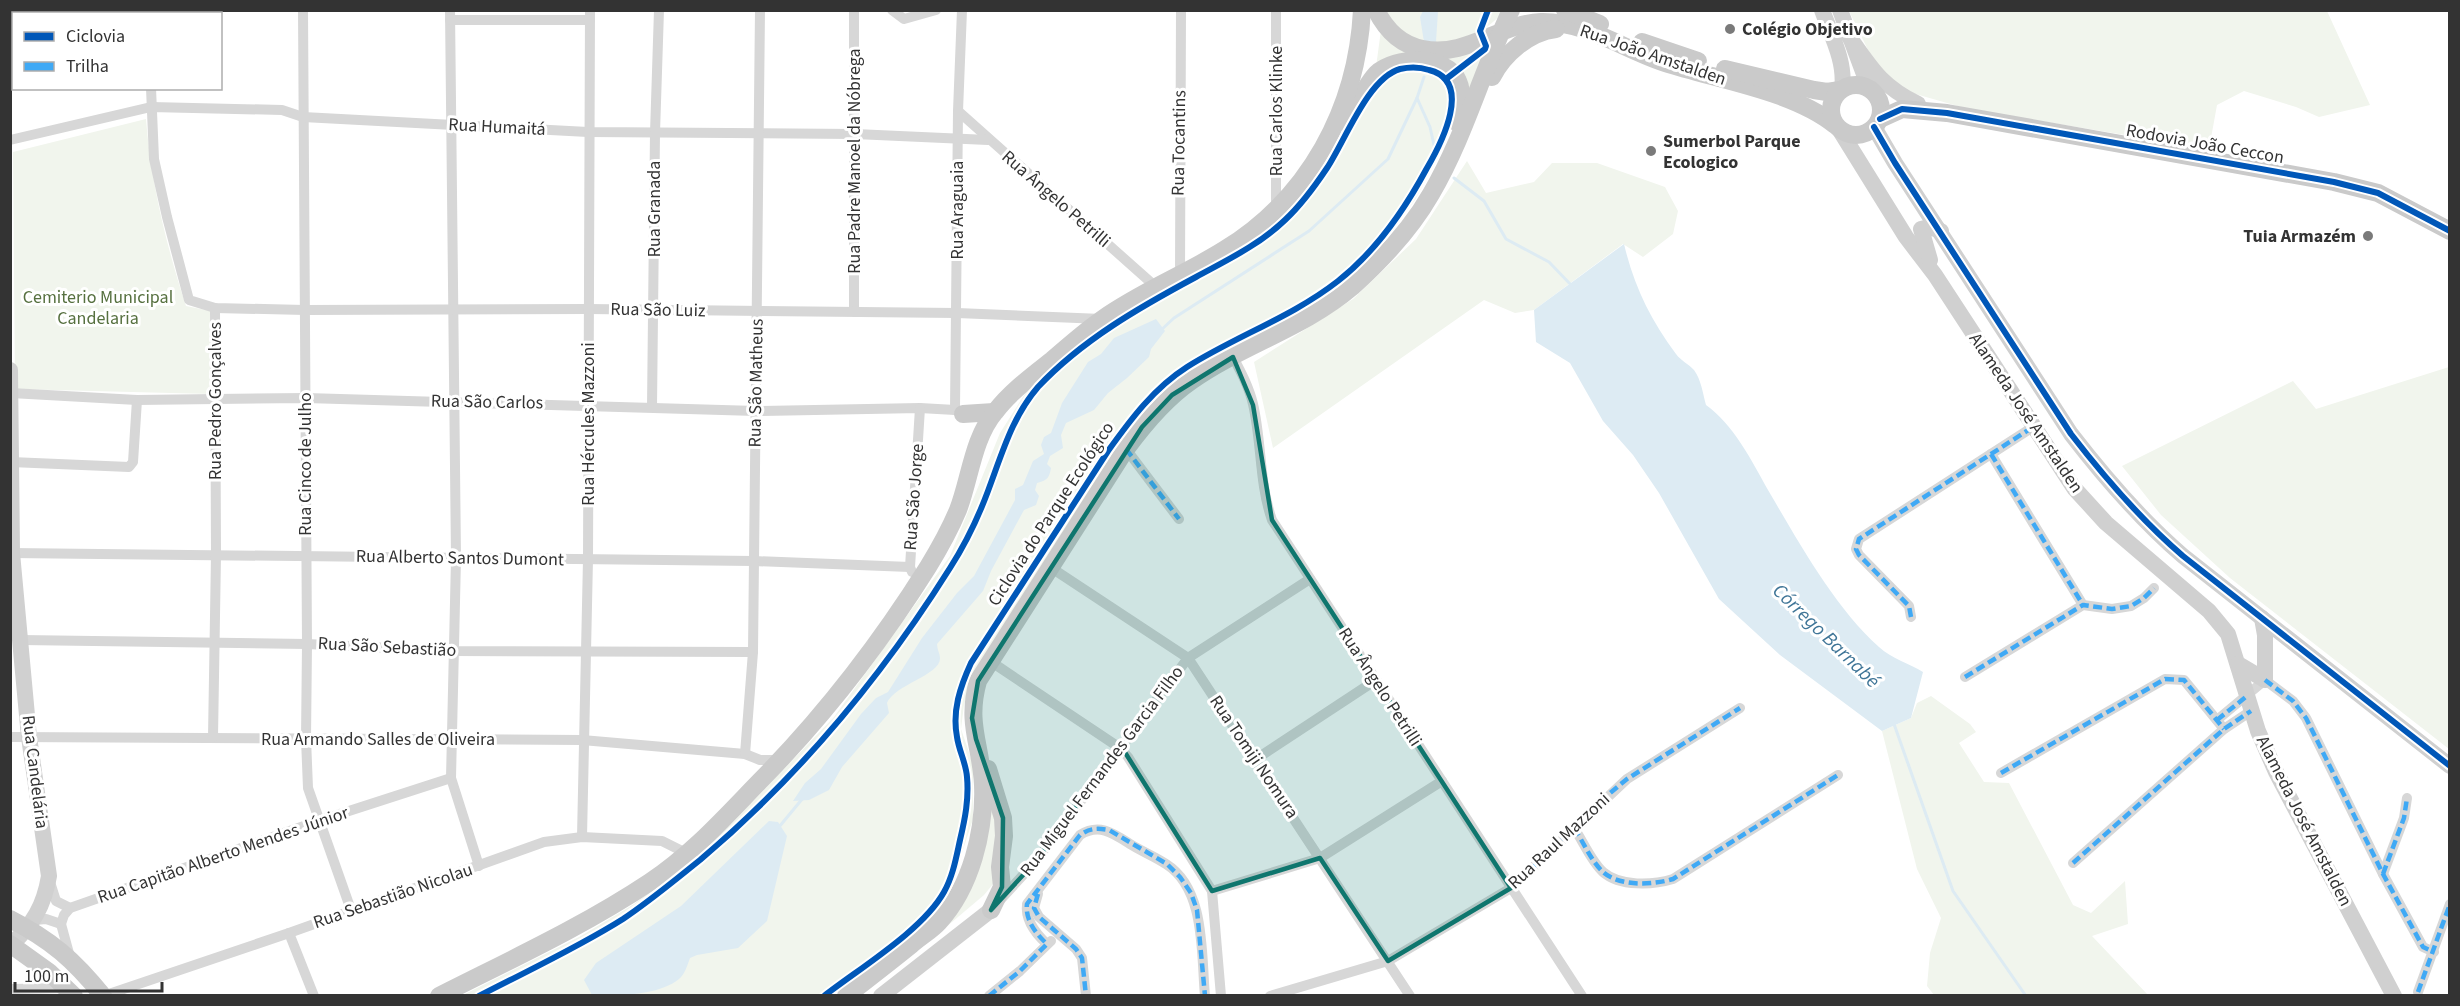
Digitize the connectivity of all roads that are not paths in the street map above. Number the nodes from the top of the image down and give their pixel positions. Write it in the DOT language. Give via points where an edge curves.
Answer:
graph roads {
  1 [pos="303,10"];
  2 [pos="659,10"];
  3 [pos="760,10"];
  4 [pos="854,10"];
  5 [pos="892,10"];
  6 [pos="936,10"];
  7 [pos="962,10"];
  8 [pos="1181,10"];
  9 [pos="1276,10"];
  10 [pos="1362,10"];
  11 [pos="1376,10"];
  12 [pos="1511,10"];
  13 [pos="1565,10"];
  14 [pos="1822,10"];
  15 [pos="1840,10"];
  16 [pos="450,15"];
  17 [pos="590,15"];
  18 [pos="1590,31"];
  19 [pos="1500,33"];
  20 [pos="1848,35"];
  21 [pos="1530,38"];
  22 [pos="1841,89"];
  23 [pos="151,90"];
  24 [pos="1874,92"];
  25 [pos="1918,104"];
  26 [pos="1472,106"];
  27 [pos="151,107"];
  28 [pos="958,111"];
  29 [pos="1947,112"];
  30 [pos="303,117"];
  31 [pos="1877,123"];
  32 [pos="451,124"];
  33 [pos="1837,127"];
  34 [pos="588,132"];
  35 [pos="654,133"];
  36 [pos="759,134"];
  37 [pos="855,134"];
  38 [pos="958,139"];
  39 [pos="10,140"];
  40 [pos="988,140"];
  41 [pos="1322,154"];
  42 [pos="1448,162"];
  43 [pos="1276,211"];
  44 [pos="1941,231"];
  45 [pos="2450,231"];
  46 [pos="1180,275"];
  47 [pos="1935,275"];
  48 [pos="1156,286"];
  49 [pos="215,308"];
  50 [pos="453,309"];
  51 [pos="588,309"];
  52 [pos="305,310"];
  53 [pos="653,310"];
  54 [pos="758,311"];
  55 [pos="854,312"];
  56 [pos="957,313"];
  57 [pos="1102,319"];
  58 [pos="1233,357"];
  59 [pos="10,370"];
  60 [pos="11,393"];
  61 [pos="214,398"];
  62 [pos="306,398"];
  63 [pos="137,399"];
  64 [pos="454,401"];
  65 [pos="588,404"];
  66 [pos="652,407"];
  67 [pos="920,408"];
  68 [pos="756,411"];
  69 [pos="959,412"];
  70 [pos="994,412"];
  71 [pos="2033,427"];
  72 [pos="981,437"];
  73 [pos="1126,449"];
  74 [pos="1991,454"];
  75 [pos="11,462"];
  76 [pos="1179,519"];
  77 [pos="11,553"];
  78 [pos="216,555"];
  79 [pos="305,556"];
  80 [pos="456,558"];
  81 [pos="588,559"];
  82 [pos="754,561"];
  83 [pos="1050,567"];
  84 [pos="914,575"];
  85 [pos="1310,579"];
  86 [pos="2154,588"];
  87 [pos="2083,605"];
  88 [pos="1911,617"];
  89 [pos="2262,618"];
  90 [pos="21,640"];
  91 [pos="215,644"];
  92 [pos="307,644"];
  93 [pos="453,651"];
  94 [pos="586,651"];
  95 [pos="753,652"];
  96 [pos="1188,658"];
  97 [pos="990,661"];
  98 [pos="2238,664"];
  99 [pos="1965,676"];
  100 [pos="1376,680"];
  101 [pos="2265,680"];
  102 [pos="2249,704"];
  103 [pos="1740,708"];
  104 [pos="2217,720"];
  105 [pos="2224,729"];
  106 [pos="29,737"];
  107 [pos="213,737"];
  108 [pos="10,738"];
  109 [pos="306,739"];
  110 [pos="453,739"];
  111 [pos="582,740"];
  112 [pos="976,740"];
  113 [pos="1120,748"];
  114 [pos="745,754"];
  115 [pos="1256,759"];
  116 [pos="783,760"];
  117 [pos="2450,766"];
  118 [pos="2001,773"];
  119 [pos="1838,775"];
  120 [pos="451,778"];
  121 [pos="1442,781"];
  122 [pos="2407,798"];
  123 [pos="318,821"];
  124 [pos="1574,828"];
  125 [pos="582,837"];
  126 [pos="688,854"];
  127 [pos="1320,858"];
  128 [pos="2073,863"];
  129 [pos="479,866"];
  130 [pos="2383,874"];
  131 [pos="49,876"];
  132 [pos="1039,888"];
  133 [pos="1510,888"];
  134 [pos="1212,891"];
  135 [pos="2450,904"];
  136 [pos="70,908"];
  137 [pos="351,910"];
  138 [pos="991,910"];
  139 [pos="10,919"];
  140 [pos="32,924"];
  141 [pos="61,924"];
  142 [pos="289,933"];
  143 [pos="1058,935"];
  144 [pos="1047,944"];
  145 [pos="11,946"];
  146 [pos="2434,952"];
  147 [pos="71,960"];
  148 [pos="1388,961"];
  149 [pos="10,989"];
  150 [pos="70,992"];
  151 [pos="2418,992"];
  152 [pos="103,995"];
  153 [pos="1579,995"];
  154 [pos="314,996"];
  155 [pos="440,996"];
  156 [pos="846,996"];
  157 [pos="881,996"];
  158 [pos="989,996"];
  159 [pos="1086,996"];
  160 [pos="1205,996"];
  161 [pos="1221,996"];
  162 [pos="1270,996"];
  163 [pos="1410,996"];
  164 [pos="2394,996"];
  1 -- 30 [label="street, Rua Cinco de Julho"];
  2 -- 35 [label="street, Rua Granada"];
  3 -- 36 [label="street, Rua São Matheus"];
  4 -- 37 [label="street, Rua Padre Manoel da Nóbrega"];
  5 -- 6 [label="street" via="904,19"];
  7 -- 28 [label="street, Rua Araguaia"];
  8 -- 46 [label="street, Rua Tocantins"];
  9 -- 43 [label="street, Rua Carlos Klinke"];
  10 -- 41 [label="main road" via="1356,67"];
  11 -- 19 [label="main road, Rua João Amstalden" via="1390,32 1422,49 1460,48"];
  12 -- 19 [label="main road"];
  13 -- 22 [label="main road, Rua João Amstalden" via="1642,42 1731,70 1820,91"];
  14 -- 22 [label="street" via="1840,59"];
  15 -- 20 [label="street"];
  16 -- 17 [label="street"];
  16 -- 32 [label="street"];
  17 -- 34 [label="street, Rua Hércules Mazzoni"];
  18 -- 19 [label="main road, Rua João Amstalden" via="1545,22 1523,24"];
  18 -- 21 [label="main road" via="1554,29"];
  18 -- 33 [label="main road, Rua João Amstalden" via="1662,62 1808,108"];
  19 -- 21 [label="main road"];
  19 -- 26 [label="main road"];
  20 -- 24 [label="street"];
  20 -- 25 [label="street" via="1881,81"];
  21 -- 26 [label="main road" via="1499,63"];
  22 -- 24 [label="main road" via="1862,85"];
  22 -- 33 [label="main road" via="1831,102 1831,118"];
  23 -- 27 [label="street, Rua Pedro Gonçalves"];
  24 -- 25 [label="main road"];
  24 -- 31 [label="main road" via="1881,110"];
  25 -- 29 [label="main road"];
  26 -- 42 [label="main road"];
  27 -- 30 [label="street, Rua Humaitá" via="282,110"];
  27 -- 39 [label="street, Rua Humaitá"];
  27 -- 49 [label="street, Rua Pedro Gonçalves" via="154,159 189,300"];
  28 -- 38 [label="street, Rua Araguaia"];
  28 -- 40 [label="street, Rua Ângelo Petrilli"];
  29 -- 31 [label="main road" via="1902,109"];
  29 -- 45 [label="main road, Rodovia João Ceccon" via="2334,182 2378,194"];
  30 -- 32 [label="street, Rua Humaitá"];
  30 -- 52 [label="street, Rua Cinco de Julho"];
  31 -- 33 [label="main road" via="1869,132 1856,135"];
  31 -- 44 [label="street" via="1894,163"];
  32 -- 34 [label="street, Rua Humaitá"];
  32 -- 50 [label="street"];
  33 -- 47 [label="street, Alameda José Amstalden" via="1906,237"];
  34 -- 35 [label="street, Rua Humaitá"];
  34 -- 51 [label="street, Rua Hércules Mazzoni"];
  35 -- 36 [label="street, Rua Humaitá"];
  35 -- 53 [label="street, Rua Granada"];
  36 -- 37 [label="street, Rua Humaitá"];
  36 -- 54 [label="street, Rua São Matheus"];
  37 -- 38 [label="street, Rua Humaitá"];
  37 -- 55 [label="street, Rua Padre Manoel da Nóbrega"];
  38 -- 40 [label="street, Rua Humaitá"];
  38 -- 56 [label="street, Rua Araguaia"];
  40 -- 48 [label="street, Rua Ângelo Petrilli"];
  41 -- 42 [label="main road" via="1344,129 1375,75 1394,63 1414,60 1449,69 1458,79 1460,105 1447,145"];
  41 -- 43 [label="main road"];
  42 -- 58 [label="main road" via="1405,232 1351,287 1294,326"];
  43 -- 46 [label="main road" via="1226,249"];
  44 -- 47 [label="street" via="1921,229"];
  44 -- 89 [label="street" via="2071,434 2102,475 2155,532"];
  46 -- 48 [label="main road"];
  47 -- 71 [label="street, Alameda José Amstalden"];
  48 -- 57 [label="main road"];
  49 -- 52 [label="street, Rua São Luiz"];
  49 -- 61 [label="street, Rua Pedro Gonçalves"];
  50 -- 51 [label="street, Rua São Luiz"];
  50 -- 52 [label="street, Rua São Luiz"];
  50 -- 64 [label="street"];
  51 -- 53 [label="street, Rua São Luiz"];
  51 -- 65 [label="street, Rua Hércules Mazzoni"];
  52 -- 62 [label="street, Rua Cinco de Julho"];
  53 -- 54 [label="street, Rua São Luiz"];
  53 -- 66 [label="street, Rua Granada"];
  54 -- 55 [label="street, Rua São Luiz"];
  54 -- 68 [label="street, Rua São Matheus"];
  55 -- 56 [label="street, Rua São Luiz"];
  56 -- 57 [label="street, Rua São Luiz"];
  56 -- 69 [label="street, Rua Araguaia"];
  57 -- 70 [label="main road"];
  58 -- 73 [label="main road" via="1172,395"];
  58 -- 85 [label="street, Rua Ângelo Petrilli" via="1253,405 1272,520"];
  59 -- 60 [label="street, Rua Candelária"];
  60 -- 63 [label="street, Rua São Carlos"];
  60 -- 75 [label="street, Rua Candelária"];
  61 -- 62 [label="street, Rua São Carlos"];
  61 -- 63 [label="street, Rua São Carlos"];
  61 -- 78 [label="street, Rua Pedro Gonçalves"];
  62 -- 64 [label="street, Rua São Carlos"];
  62 -- 79 [label="street, Rua Cinco de Julho"];
  63 -- 75 [label="street" via="133,462 129,467"];
  64 -- 65 [label="street, Rua São Carlos"];
  64 -- 80 [label="street"];
  65 -- 66 [label="street, Rua São Carlos"];
  65 -- 81 [label="street, Rua Hércules Mazzoni"];
  66 -- 68 [label="street, Rua São Carlos"];
  67 -- 68 [label="street, Rua São Carlos"];
  67 -- 69 [label="street, Rua São Carlos"];
  67 -- 84 [label="street, Rua São Jorge"];
  68 -- 82 [label="street, Rua São Matheus"];
  69 -- 70 [label="main road"];
  69 -- 72 [label="main road"];
  70 -- 72 [label="main road"];
  71 -- 74 [label="street"];
  71 -- 98 [label="street, Alameda José Amstalden" via="2074,488 2106,523 2210,611 2228,634"];
  72 -- 84 [label="main road" via="957,513"];
  73 -- 76 [label="street"];
  73 -- 83 [label="main road"];
  74 -- 87 [label="street"];
  74 -- 88 [label="street" via="1859,539 1858,555 1909,606"];
  75 -- 77 [label="street, Rua Candelária"];
  77 -- 78 [label="street, Rua Alberto Santos Dumont"];
  77 -- 90 [label="street, Rua Candelária"];
  78 -- 79 [label="street, Rua Alberto Santos Dumont"];
  78 -- 91 [label="street, Rua Pedro Gonçalves"];
  79 -- 80 [label="street, Rua Alberto Santos Dumont"];
  79 -- 92 [label="street, Rua Cinco de Julho"];
  80 -- 81 [label="street, Rua Alberto Santos Dumont"];
  80 -- 93 [label="street"];
  81 -- 82 [label="street, Rua Alberto Santos Dumont"];
  81 -- 94 [label="street, Rua Hércules Mazzoni"];
  82 -- 84 [label="street, Rua Alberto Santos Dumont"];
  82 -- 95 [label="street, Rua São Matheus"];
  83 -- 96 [label="street, Rua Tomiji Nomura"];
  83 -- 97 [label="main road"];
  84 -- 116 [label="main road" via="844,688"];
  85 -- 96 [label="street, Rua Miguel Fernandes Garcia Filho"];
  85 -- 100 [label="street, Rua Ângelo Petrilli"];
  86 -- 87 [label="street" via="2131,606 2112,609"];
  87 -- 99 [label="street"];
  89 -- 101 [label="street"];
  89 -- 117 [label="street"];
  90 -- 91 [label="street, Rua São Sebastião"];
  90 -- 106 [label="street, Rua Candelária"];
  91 -- 92 [label="street, Rua São Sebastião"];
  91 -- 107 [label="street, Rua Pedro Gonçalves"];
  92 -- 93 [label="street, Rua São Sebastião"];
  92 -- 109 [label="street, Rua Cinco de Julho"];
  93 -- 94 [label="street, Rua São Sebastião"];
  93 -- 110 [label="street"];
  94 -- 95 [label="street, Rua São Sebastião"];
  94 -- 111 [label="street, Rua Hércules Mazzoni"];
  95 -- 114 [label="street, Rua São Matheus"];
  96 -- 113 [label="street, Rua Miguel Fernandes Garcia Filho"];
  96 -- 115 [label="street, Rua Tomiji Nomura"];
  97 -- 112 [label="main road" via="973,697"];
  97 -- 113 [label="street"];
  98 -- 101 [label="street"];
  98 -- 102 [label="street, Alameda José Amstalden"];
  100 -- 115 [label="street"];
  100 -- 121 [label="street, Rua Ângelo Petrilli"];
  101 -- 102 [label="street"];
  101 -- 130 [label="street" via="2293,701 2306,718"];
  102 -- 104 [label="street"];
  102 -- 105 [label="street"];
  102 -- 164 [label="street, Alameda José Amstalden" via="2276,772"];
  103 -- 124 [label="street, Rua Raul Mazzoni" via="1627,779"];
  104 -- 105 [label="street"];
  104 -- 118 [label="street" via="2184,681 2165,679"];
  105 -- 128 [label="street"];
  106 -- 107 [label="street, Rua Armando Salles de Oliveira"];
  106 -- 108 [label="street, Rua Armando Salles de Oliveira"];
  106 -- 131 [label="street, Rua Candelária"];
  107 -- 109 [label="street, Rua Armando Salles de Oliveira"];
  109 -- 110 [label="street, Rua Armando Salles de Oliveira"];
  109 -- 123 [label="street, Rua Cinco de Julho" via="308,788"];
  110 -- 111 [label="street, Rua Armando Salles de Oliveira"];
  110 -- 120 [label="street"];
  111 -- 114 [label="street, Rua Armando Salles de Oliveira"];
  111 -- 125 [label="street, Rua Hércules Mazzoni"];
  112 -- 138 [label="main road" via="1003,818 1002,887"];
  112 -- 156 [label="main road" via="983,782 981,822 960,891 939,922"];
  113 -- 134 [label="street"];
  113 -- 138 [label="street, Rua Miguel Fernandes Garcia Filho" via="1036,861"];
  114 -- 116 [label="street, Rua Armando Salles de Oliveira" via="760,760"];
  115 -- 127 [label="street, Rua Tomiji Nomura"];
  116 -- 126 [label="main road"];
  119 -- 124 [label="street" via="1673,879 1655,885 1615,879 1602,871"];
  120 -- 123 [label="street, Rua Capitão Alberto Mendes Júnior"];
  120 -- 129 [label="street"];
  121 -- 127 [label="street"];
  121 -- 133 [label="street, Rua Ângelo Petrilli"];
  122 -- 130 [label="street" via="2404,818"];
  123 -- 136 [label="street, Rua Capitão Alberto Mendes Júnior"];
  123 -- 137 [label="street, Rua Cinco de Julho"];
  124 -- 133 [label="street, Rua Raul Mazzoni"];
  125 -- 126 [label="street, Rua Sebastião Nicolau" via="662,841"];
  125 -- 129 [label="street, Rua Sebastião Nicolau" via="544,842"];
  126 -- 155 [label="main road" via="594,916"];
  127 -- 134 [label="street"];
  127 -- 148 [label="street, Rua Tomiji Nomura"];
  129 -- 137 [label="street, Rua Sebastião Nicolau"];
  130 -- 146 [label="street" via="2423,947"];
  131 -- 136 [label="street" via="56,901"];
  131 -- 140 [label="street, Rua Candelária" via="45,897"];
  132 -- 143 [label="street" via="1034,908"];
  132 -- 144 [label="street" via="1027,904 1026,913"];
  132 -- 160 [label="street" via="1089,829 1108,830 1167,864 1191,893 1197,910"];
  133 -- 148 [label="street, Rua Raul Mazzoni"];
  133 -- 153 [label="street, Rua Ângelo Petrilli"];
  134 -- 161 [label="street"];
  135 -- 146 [label="street"];
  136 -- 141 [label="street"];
  137 -- 142 [label="street, Rua Sebastião Nicolau"];
  138 -- 157 [label="street"];
  139 -- 140 [label="main road"];
  140 -- 141 [label="street" via="46,919"];
  140 -- 145 [label="street"];
  140 -- 147 [label="main road"];
  141 -- 147 [label="street"];
  142 -- 152 [label="street, Rua Sebastião Nicolau"];
  142 -- 154 [label="street"];
  143 -- 144 [label="street"];
  143 -- 159 [label="street" via="1082,958"];
  144 -- 158 [label="street"];
  145 -- 150 [label="main road"];
  146 -- 151 [label="street"];
  147 -- 152 [label="main road"];
  148 -- 162 [label="street, Rua Raul Mazzoni"];
  148 -- 163 [label="street, Rua Tomiji Nomura"];
  149 -- 150 [label="street"];
}
